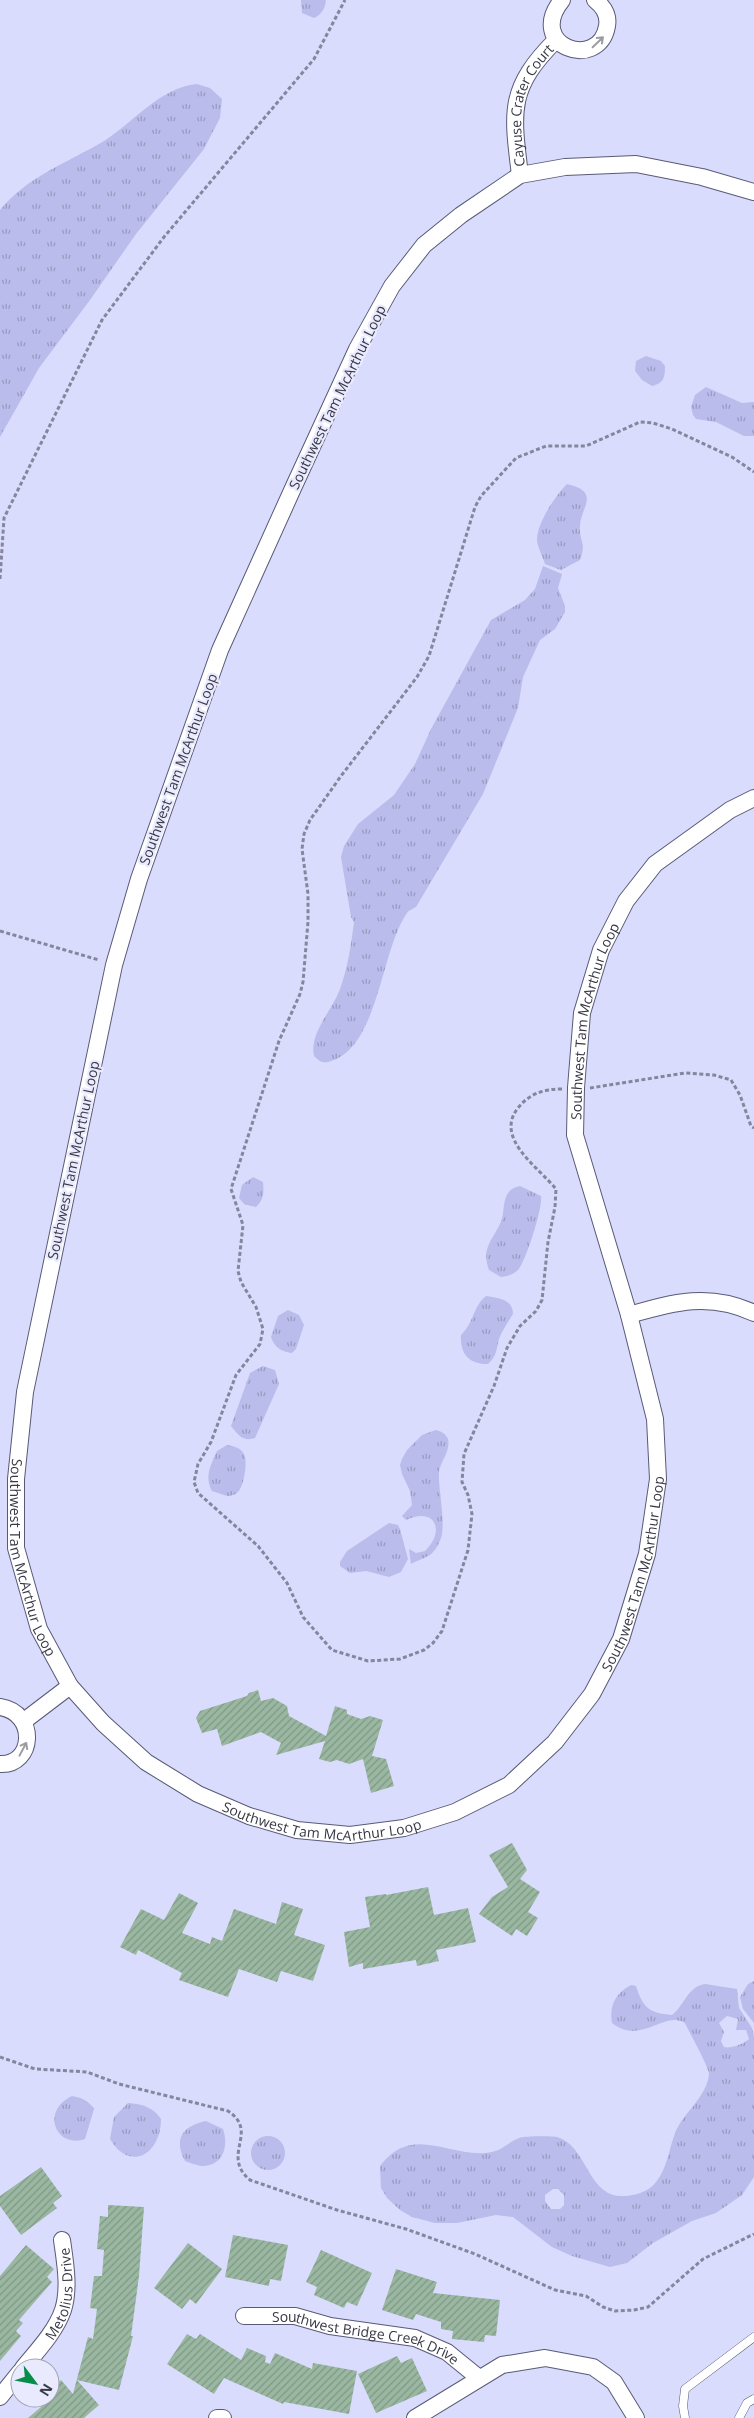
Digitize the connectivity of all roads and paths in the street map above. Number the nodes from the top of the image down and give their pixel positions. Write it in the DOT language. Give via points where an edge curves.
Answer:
graph roads {
  1 [pos="345,0"];
  2 [pos="562,0"];
  3 [pos="595,0"];
  4 [pos="556,40"];
  5 [pos="520,175"];
  6 [pos="754,192"];
  7 [pos="754,472"];
  8 [pos="0,579"];
  9 [pos="754,798"];
  10 [pos="0,931"];
  11 [pos="114,965"];
  12 [pos="576,1088"];
  13 [pos="754,1128"];
  14 [pos="754,1313"];
  15 [pos="630,1315"];
  16 [pos="70,1686"];
  17 [pos="0,1707"];
  18 [pos="24,1721"];
  19 [pos="0,1764"];
  20 [pos="0,2057"];
  21 [pos="754,2234"];
  22 [pos="62,2240"];
  23 [pos="244,2316"];
  24 [pos="754,2337"];
  25 [pos="31,2358"];
  26 [pos="479,2378"];
  27 [pos="10,2384"];
  28 [pos="0,2397"];
  29 [pos="754,2399"];
  30 [pos="217,2418"];
  31 [pos="223,2418"];
  32 [pos="415,2418"];
  33 [pos="636,2418"];
  34 [pos="685,2418"];
  35 [pos="739,2418"];
  1 -- 8 [label="path" via="314,59 164,237 102,320 4,518"];
  2 -- 4 [label="street, Cayuse Crater Court" via="553,11 551,26"];
  4 -- 3 [label="street, Cayuse Crater Court, one-way" via="568,49 582,51 596,46 606,34 608,20 602,6"];
  4 -- 5 [label="street, Cayuse Crater Court" via="536,60 519,88 514,126"];
  5 -- 6 [label="street, Southwest Tam McArthur Loop" via="565,167 636,164 702,177"];
  5 -- 11 [label="street, Southwest Tam McArthur Loop" via="460,214 424,245 392,286 357,349 220,650 139,879"];
  7 -- 12 [label="path" via="732,457 672,430 640,422 586,446 546,446 516,458 475,507 430,656 341,776 304,834 302,849 308,922 303,982 276,1049 230,1189 243,1225 238,1271 256,1306 263,1330 260,1344 236,1375 198,1464 194,1482 198,1493 258,1546 287,1583 303,1617 332,1650 368,1661 400,1659 424,1650 442,1631 468,1550 472,1514 462,1482 464,1454 507,1348 542,1300 548,1242 556,1207 556,1189 512,1138 511,1116 533,1093"];
  9 -- 12 [label="street, Southwest Tam McArthur Loop" via="730,810 655,864 626,901 601,950 582,1013"];
  10 -- 11 [label="path"];
  11 -- 16 [label="street, Southwest Tam McArthur Loop" via="25,1392 16,1479 16,1548 39,1629"];
  12 -- 13 [label="path" via="685,1073 714,1075 731,1080"];
  12 -- 15 [label="street, Southwest Tam McArthur Loop" via="575,1135"];
  14 -- 15 [label="street" via="740,1306 712,1301 674,1302"];
  15 -- 16 [label="street, Southwest Tam McArthur Loop" via="655,1420 658,1479 647,1554 621,1639 592,1694 555,1742 509,1785 455,1812 404,1828 350,1835 297,1830 249,1816 198,1794 146,1762"];
  16 -- 18 [label="street"];
  17 -- 18 [label="street" via="14,1711"];
  19 -- 18 [label="street, one-way" via="17,1758 26,1748 28,1734"];
  20 -- 21 [label="path" via="35,2069 87,2072 119,2084 228,2111 236,2116 242,2131 237,2164 250,2180 337,2210 406,2229 475,2254 555,2290 586,2296 615,2311 648,2307 703,2259"];
  22 -- 25 [label="street, Metolius Drive" via="67,2278 63,2310"];
  23 -- 26 [label="street, Southwest Bridge Creek Drive" via="295,2316 330,2326 415,2338 447,2352"];
  24 -- 34 [label="lane" via="685,2389"];
  26 -- 32 [label="street, Southwest Bridge Creek Drive"];
  26 -- 33 [label="street, Southwest Bridge Creek Drive" via="502,2365 545,2358 593,2367 614,2382"];
  27 -- 28 [label="street"];
  29 -- 35 [label="lane" via="747,2403"];
  30 -- 31 [label="street"];
}
